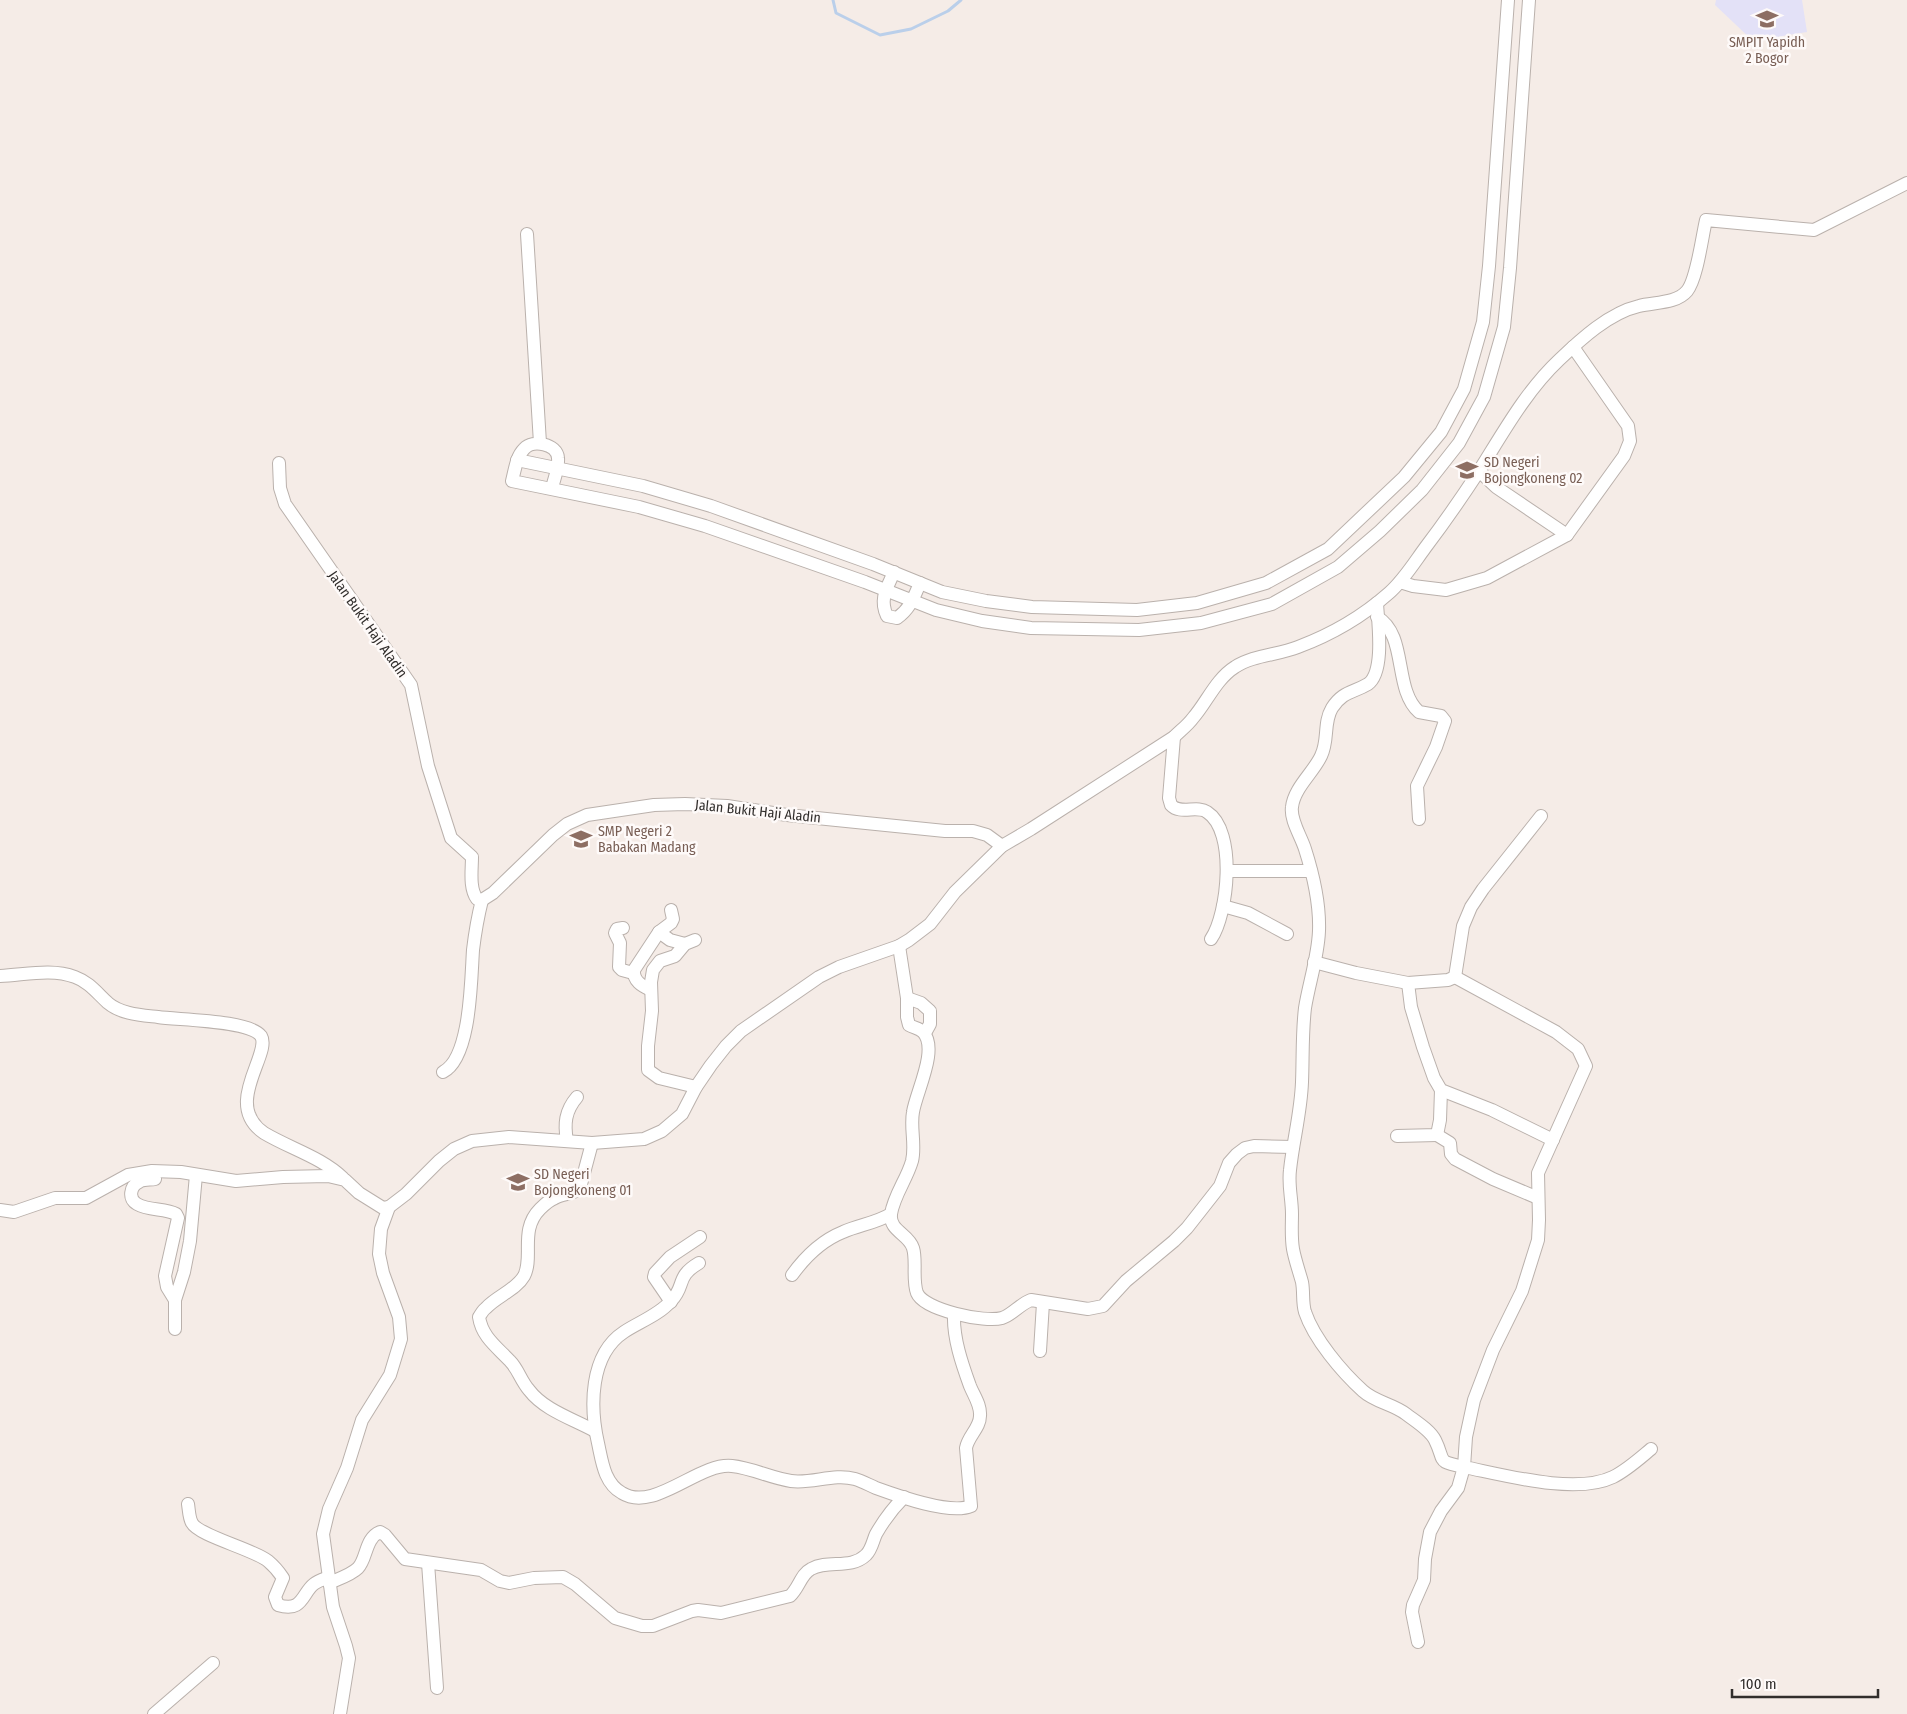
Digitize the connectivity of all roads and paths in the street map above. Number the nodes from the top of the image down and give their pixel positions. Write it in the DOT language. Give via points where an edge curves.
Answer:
graph roads {
  1 [pos="1508,0"];
  2 [pos="1529,0"];
  3 [pos="1907,183"];
  4 [pos="527,234"];
  5 [pos="1573,348"];
  6 [pos="540,444"];
  7 [pos="517,460"];
  8 [pos="280,463"];
  9 [pos="557,468"];
  10 [pos="1479,471"];
  11 [pos="552,488"];
  12 [pos="1567,535"];
  13 [pos="894,572"];
  14 [pos="1400,582"];
  15 [pos="920,583"];
  16 [pos="886,590"];
  17 [pos="913,601"];
  18 [pos="1377,603"];
  19 [pos="1377,617"];
  20 [pos="1174,737"];
  21 [pos="1541,816"];
  22 [pos="1419,819"];
  23 [pos="1002,846"];
  24 [pos="1227,871"];
  25 [pos="1311,871"];
  26 [pos="482,900"];
  27 [pos="1223,906"];
  28 [pos="671,910"];
  29 [pos="624,928"];
  30 [pos="659,932"];
  31 [pos="1287,934"];
  32 [pos="1211,939"];
  33 [pos="899,946"];
  34 [pos="1314,962"];
  35 [pos="633,973"];
  36 [pos="0,976"];
  37 [pos="1455,977"];
  38 [pos="1408,983"];
  39 [pos="651,990"];
  40 [pos="907,998"];
  41 [pos="924,1033"];
  42 [pos="443,1072"];
  43 [pos="696,1087"];
  44 [pos="1440,1090"];
  45 [pos="576,1097"];
  46 [pos="1437,1135"];
  47 [pos="1397,1136"];
  48 [pos="1553,1140"];
  49 [pos="567,1142"];
  50 [pos="592,1143"];
  51 [pos="1293,1147"];
  52 [pos="175,1172"];
  53 [pos="196,1175"];
  54 [pos="344,1180"];
  55 [pos="1538,1198"];
  56 [pos="389,1207"];
  57 [pos="0,1210"];
  58 [pos="891,1214"];
  59 [pos="700,1237"];
  60 [pos="699,1263"];
  61 [pos="792,1275"];
  62 [pos="175,1300"];
  63 [pos="671,1302"];
  64 [pos="1043,1303"];
  65 [pos="954,1314"];
  66 [pos="175,1329"];
  67 [pos="1040,1351"];
  68 [pos="595,1431"];
  69 [pos="1651,1449"];
  70 [pos="1464,1467"];
  71 [pos="904,1497"];
  72 [pos="188,1504"];
  73 [pos="428,1563"];
  74 [pos="329,1580"];
  75 [pos="1418,1642"];
  76 [pos="213,1663"];
  77 [pos="437,1688"];
  78 [pos="154,1714"];
  79 [pos="340,1714"];
  1 -- 15 [label="street" via="1483,322 1464,389 1441,432 1404,477 1328,549 1266,584 1196,603 1137,610 1032,607 942,592"];
  2 -- 17 [label="street" via="1504,326 1484,397 1459,443 1422,490 1380,531 1338,567 1272,604 1201,623 1138,630 1031,628 982,621"];
  3 -- 5 [label="street" via="1814,230 1706,220 1693,278 1683,295 1627,309"];
  4 -- 6 [label="street"];
  5 -- 10 [label="street" via="1544,376"];
  5 -- 12 [label="street" via="1628,426 1630,441 1624,456"];
  6 -- 7 [label="street" via="529,444"];
  6 -- 9 [label="street" via="554,448 558,456"];
  7 -- 9 [label="street"];
  7 -- 11 [label="street" via="512,481"];
  8 -- 26 [label="street, Jalan Bukit Haji Aladin" via="284,504 411,685 428,766 451,838 472,857 474,894"];
  9 -- 11 [label="street"];
  9 -- 13 [label="street" via="643,486 710,506"];
  10 -- 12 [label="street" via="1496,487"];
  10 -- 14 [label="street"];
  11 -- 16 [label="street" via="639,507 705,526"];
  12 -- 14 [label="street" via="1487,578 1446,590"];
  13 -- 15 [label="street"];
  13 -- 16 [label="street"];
  14 -- 18 [label="street"];
  15 -- 17 [label="street"];
  16 -- 17 [label="street"];
  16 -- 17 [label="street" via="882,606 887,616 897,618"];
  18 -- 19 [label="street"];
  18 -- 20 [label="street" via="1300,647 1233,668 1193,719"];
  19 -- 22 [label="street" via="1386,624 1395,644 1403,684 1411,703 1419,712 1441,716 1445,721 1417,786"];
  19 -- 25 [label="street" via="1376,671 1367,684 1346,693 1334,705 1326,723 1325,747 1292,806"];
  20 -- 23 [label="street"];
  20 -- 24 [label="street" via="1171,805 1177,809 1203,810 1216,821 1223,841"];
  21 -- 37 [label="street" via="1471,907 1463,926"];
  23 -- 26 [label="street, Jalan Bukit Haji Aladin" via="987,835 973,831 945,832 727,806 654,805 586,815 567,824"];
  23 -- 33 [label="street" via="955,892 930,924"];
  24 -- 25 [label="street"];
  24 -- 27 [label="street"];
  25 -- 34 [label="street" via="1319,921"];
  26 -- 42 [label="street" via="461,1048 450,1069"];
  27 -- 31 [label="street" via="1248,913"];
  27 -- 32 [label="street" via="1219,925"];
  28 -- 30 [label="street" via="673,919"];
  29 -- 35 [label="street" via="617,929 615,933 621,948 619,967"];
  30 -- 35 [label="street"];
  30 -- 39 [label="street" via="670,940 690,942 675,956 664,958 656,966"];
  33 -- 40 [label="street"];
  33 -- 43 [label="street" via="819,977 768,1011 726,1046"];
  34 -- 38 [label="street"];
  34 -- 51 [label="street" via="1302,1031 1302,1082"];
  35 -- 39 [label="street" via="638,982"];
  36 -- 54 [label="street" via="65,974 88,984 117,1009 130,1013 234,1024 258,1033 262,1047 247,1095 256,1128 332,1168"];
  37 -- 38 [label="street"];
  37 -- 48 [label="street" via="1556,1032 1578,1049 1586,1066"];
  38 -- 44 [label="street" via="1420,1039"];
  39 -- 43 [label="street" via="648,1070 659,1078"];
  40 -- 41 [label="street" via="909,1025"];
  40 -- 41 [label="street" via="921,1003 930,1011 930,1024"];
  41 -- 58 [label="street" via="928,1060 913,1112 912,1160"];
  43 -- 50 [label="street" via="682,1114 653,1136"];
  44 -- 46 [label="street"];
  44 -- 48 [label="street" via="1492,1110"];
  45 -- 49 [label="street" via="565,1119"];
  46 -- 47 [label="street"];
  46 -- 55 [label="street" via="1450,1143 1455,1159"];
  48 -- 55 [label="street" via="1538,1172"];
  49 -- 50 [label="street"];
  49 -- 56 [label="street" via="509,1137 472,1141 454,1149"];
  50 -- 68 [label="street" via="580,1188 547,1203 532,1221 524,1277 486,1307 479,1317 488,1338 516,1368 536,1398"];
  51 -- 64 [label="street" via="1254,1146 1237,1154 1229,1163 1220,1186 1187,1228 1126,1281 1103,1306 1088,1309"];
  51 -- 70 [label="street" via="1289,1190 1292,1248 1305,1310 1312,1326 1338,1365 1361,1390 1399,1408 1431,1434 1441,1459"];
  52 -- 53 [label="street"];
  52 -- 57 [label="street" via="128,1175 86,1198 56,1198 14,1212"];
  52 -- 62 [label="street" via="166,1178 141,1180 132,1187 131,1196 141,1206 176,1214 178,1218 165,1276"];
  53 -- 54 [label="street" via="236,1181 308,1175"];
  53 -- 62 [label="street" via="190,1241"];
  54 -- 56 [label="street" via="377,1205"];
  55 -- 70 [label="street" via="1539,1233 1532,1260 1522,1291 1493,1350 1474,1400"];
  56 -- 74 [label="street" via="381,1229 379,1254 382,1273 399,1317 401,1339 390,1375 362,1420 324,1525"];
  58 -- 61 [label="street" via="842,1232 807,1256"];
  58 -- 65 [label="street" via="894,1226 913,1248 919,1296"];
  59 -- 63 [label="street" via="670,1257 655,1273 654,1277"];
  60 -- 63 [label="street" via="683,1275 679,1291"];
  62 -- 66 [label="street"];
  63 -- 68 [label="street" via="622,1333 597,1367 593,1401"];
  64 -- 65 [label="street" via="1031,1300 1003,1318"];
  64 -- 67 [label="street"];
  65 -- 71 [label="street" via="957,1341 980,1415 966,1448 971,1506 954,1509"];
  68 -- 71 [label="street" via="604,1470 611,1484 632,1497 665,1491 708,1470 727,1466 791,1481 854,1479"];
  69 -- 70 [label="street" via="1613,1477 1583,1485 1512,1477"];
  70 -- 75 [label="street" via="1458,1488 1430,1532 1424,1580 1412,1612"];
  71 -- 73 [label="street" via="884,1520 867,1554 856,1562 810,1569 790,1596 721,1613 692,1611 653,1626 614,1618 563,1577 509,1583 500,1582 481,1570"];
  72 -- 74 [label="street" via="194,1526 257,1554 277,1570 283,1578 275,1597 278,1605 298,1603 315,1583"];
  73 -- 74 [label="street" via="405,1559 385,1535 378,1532 358,1568"];
  73 -- 77 [label="street"];
  74 -- 79 [label="street" via="333,1607 349,1658"];
  76 -- 78 [label="street"];
}
